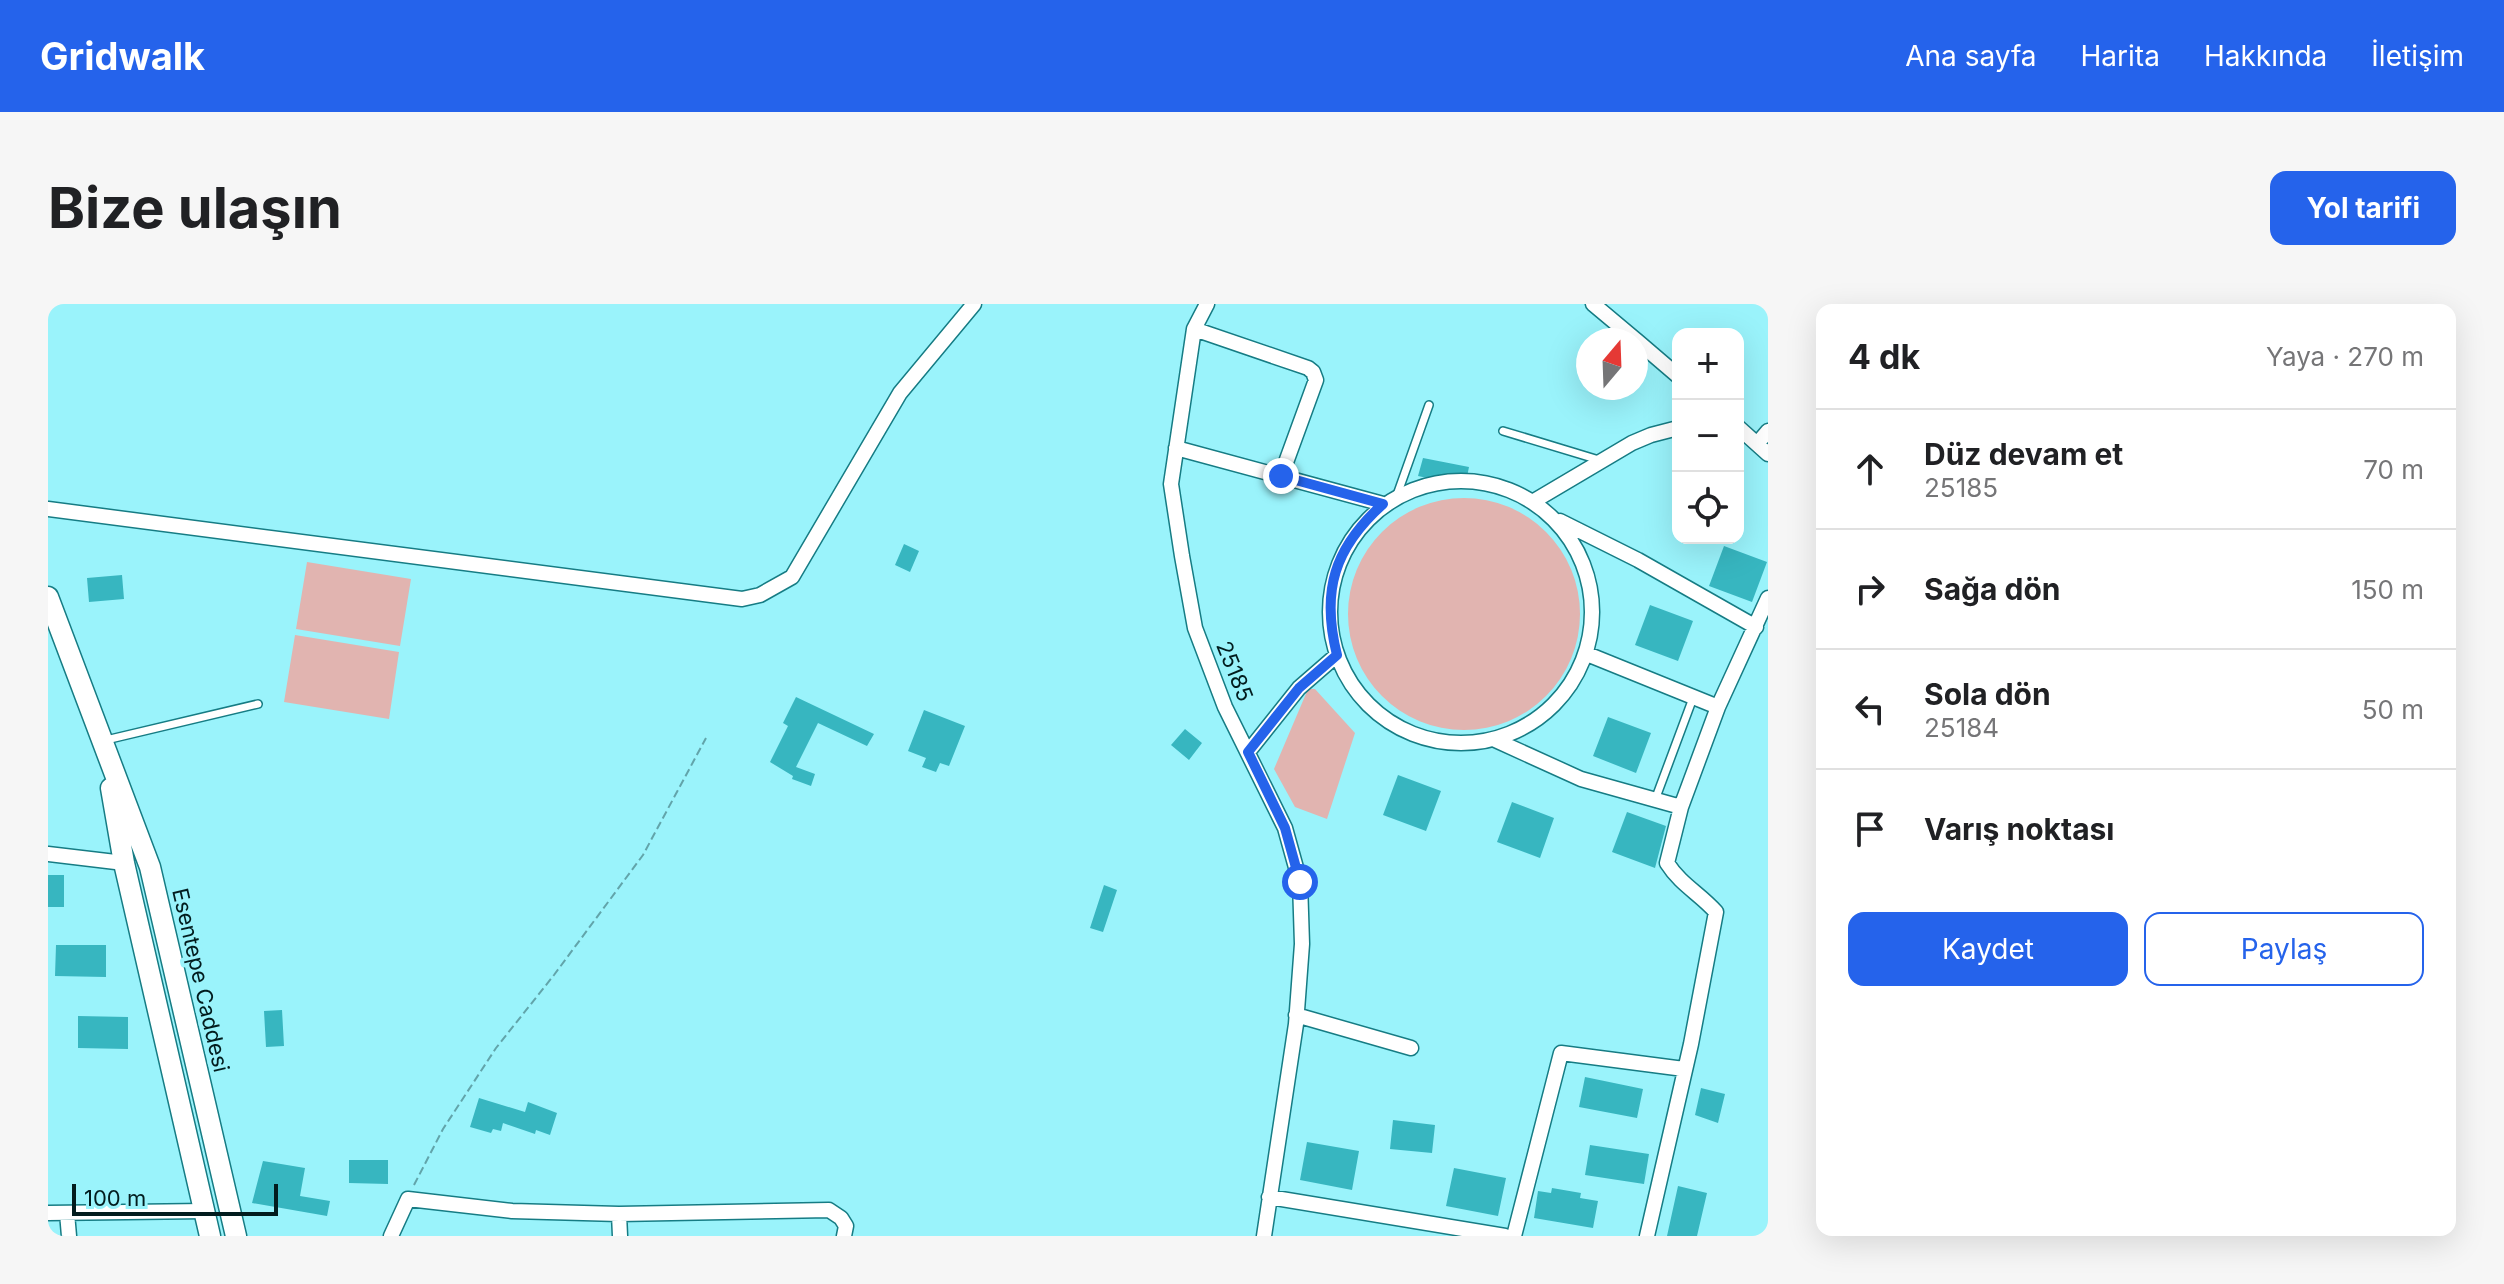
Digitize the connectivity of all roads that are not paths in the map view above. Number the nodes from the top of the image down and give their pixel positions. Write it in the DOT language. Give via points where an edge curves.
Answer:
graph roads {
  1 [pos="974,304"];
  2 [pos="1207,304"];
  3 [pos="1593,304"];
  4 [pos="1622,328"];
  5 [pos="1194,329"];
  6 [pos="1648,350"];
  7 [pos="1672,371"];
  8 [pos="1429,405"];
  9 [pos="1672,430"];
  10 [pos="1503,431"];
  11 [pos="1768,431"];
  12 [pos="1744,432"];
  13 [pos="1176,448"];
  14 [pos="1762,449"];
  15 [pos="1605,462"];
  16 [pos="1281,476"];
  17 [pos="1397,495"];
  18 [pos="1534,501"];
  19 [pos="1383,504"];
  20 [pos="48,509"];
  21 [pos="1557,519"];
  22 [pos="48,597"];
  23 [pos="1768,598"];
  24 [pos="1756,627"];
  25 [pos="1587,654"];
  26 [pos="1337,655"];
  27 [pos="1693,698"];
  28 [pos="258,704"];
  29 [pos="1718,707"];
  30 [pos="1493,739"];
  31 [pos="104,740"];
  32 [pos="1248,752"];
  33 [pos="1655,800"];
  34 [pos="1681,807"];
  35 [pos="48,854"];
  36 [pos="124,863"];
  37 [pos="1296,1015"];
  38 [pos="1411,1048"];
  39 [pos="1684,1069"];
  40 [pos="1269,1197"];
  41 [pos="205,1211"];
  42 [pos="48,1213"];
  43 [pos="67,1213"];
  44 [pos="619,1214"];
  45 [pos="69,1236"];
  46 [pos="210,1236"];
  47 [pos="236,1236"];
  48 [pos="391,1236"];
  49 [pos="620,1236"];
  50 [pos="844,1236"];
  51 [pos="1264,1236"];
  52 [pos="1505,1236"];
  53 [pos="1514,1236"];
  54 [pos="1647,1236"];
  1 -- 20 [label="street" via="900,393 792,577 742,599"];
  2 -- 5 [label="street, 25185"];
  3 -- 4 [label="street"];
  5 -- 13 [label="street, 25185"];
  5 -- 16 [label="street" via="1313,372 1316,380"];
  6 -- 7 [label="street"];
  8 -- 17 [label="lane"];
  9 -- 15 [label="street" via="1641,439"];
  10 -- 15 [label="lane"];
  11 -- 14 [label="street"];
  12 -- 14 [label="street"];
  13 -- 16 [label="street"];
  13 -- 32 [label="street, 25185" via="1171,484 1195,628"];
  15 -- 18 [label="street"];
  16 -- 19 [label="street"];
  17 -- 18 [label="street" via="1466,486 1503,489"];
  17 -- 19 [label="street"];
  18 -- 21 [label="street"];
  19 -- 26 [label="street" via="1354,534 1335,572 1329,599"];
  21 -- 24 [label="street"];
  21 -- 25 [label="street" via="1578,548 1591,582 1594,618"];
  22 -- 31 [label="main road, Esentepe Caddesi"];
  23 -- 24 [label="street"];
  24 -- 29 [label="street"];
  25 -- 27 [label="street"];
  25 -- 30 [label="street" via="1551,708 1524,727"];
  26 -- 30 [label="street" via="1355,689 1382,717 1417,735 1455,743"];
  26 -- 32 [label="street" via="1299,688"];
  27 -- 29 [label="street"];
  27 -- 33 [label="lane"];
  28 -- 31 [label="lane"];
  29 -- 34 [label="street"];
  30 -- 33 [label="street" via="1581,779"];
  31 -- 36 [label="main road, Esentepe Caddesi"];
  31 -- 47 [label="main road, Esentepe Caddesi" via="150,867"];
  32 -- 37 [label="street, 25185" via="1285,828 1300,882"];
  33 -- 34 [label="street"];
  34 -- 39 [label="street" via="1667,863 1678,880 1716,912"];
  35 -- 36 [label="street"];
  36 -- 41 [label="main road, Esentepe Caddesi"];
  37 -- 38 [label="street"];
  37 -- 40 [label="street, 25185"];
  39 -- 53 [label="street" via="1561,1053"];
  39 -- 54 [label="street"];
  40 -- 51 [label="street, 25185"];
  40 -- 52 [label="street"];
  41 -- 43 [label="street"];
  41 -- 46 [label="main road, Esentepe Caddesi"];
  42 -- 43 [label="street"];
  43 -- 45 [label="street"];
  44 -- 48 [label="street" via="512,1211 408,1199"];
  44 -- 49 [label="street"];
  44 -- 50 [label="street" via="829,1210 846,1226"];
}
